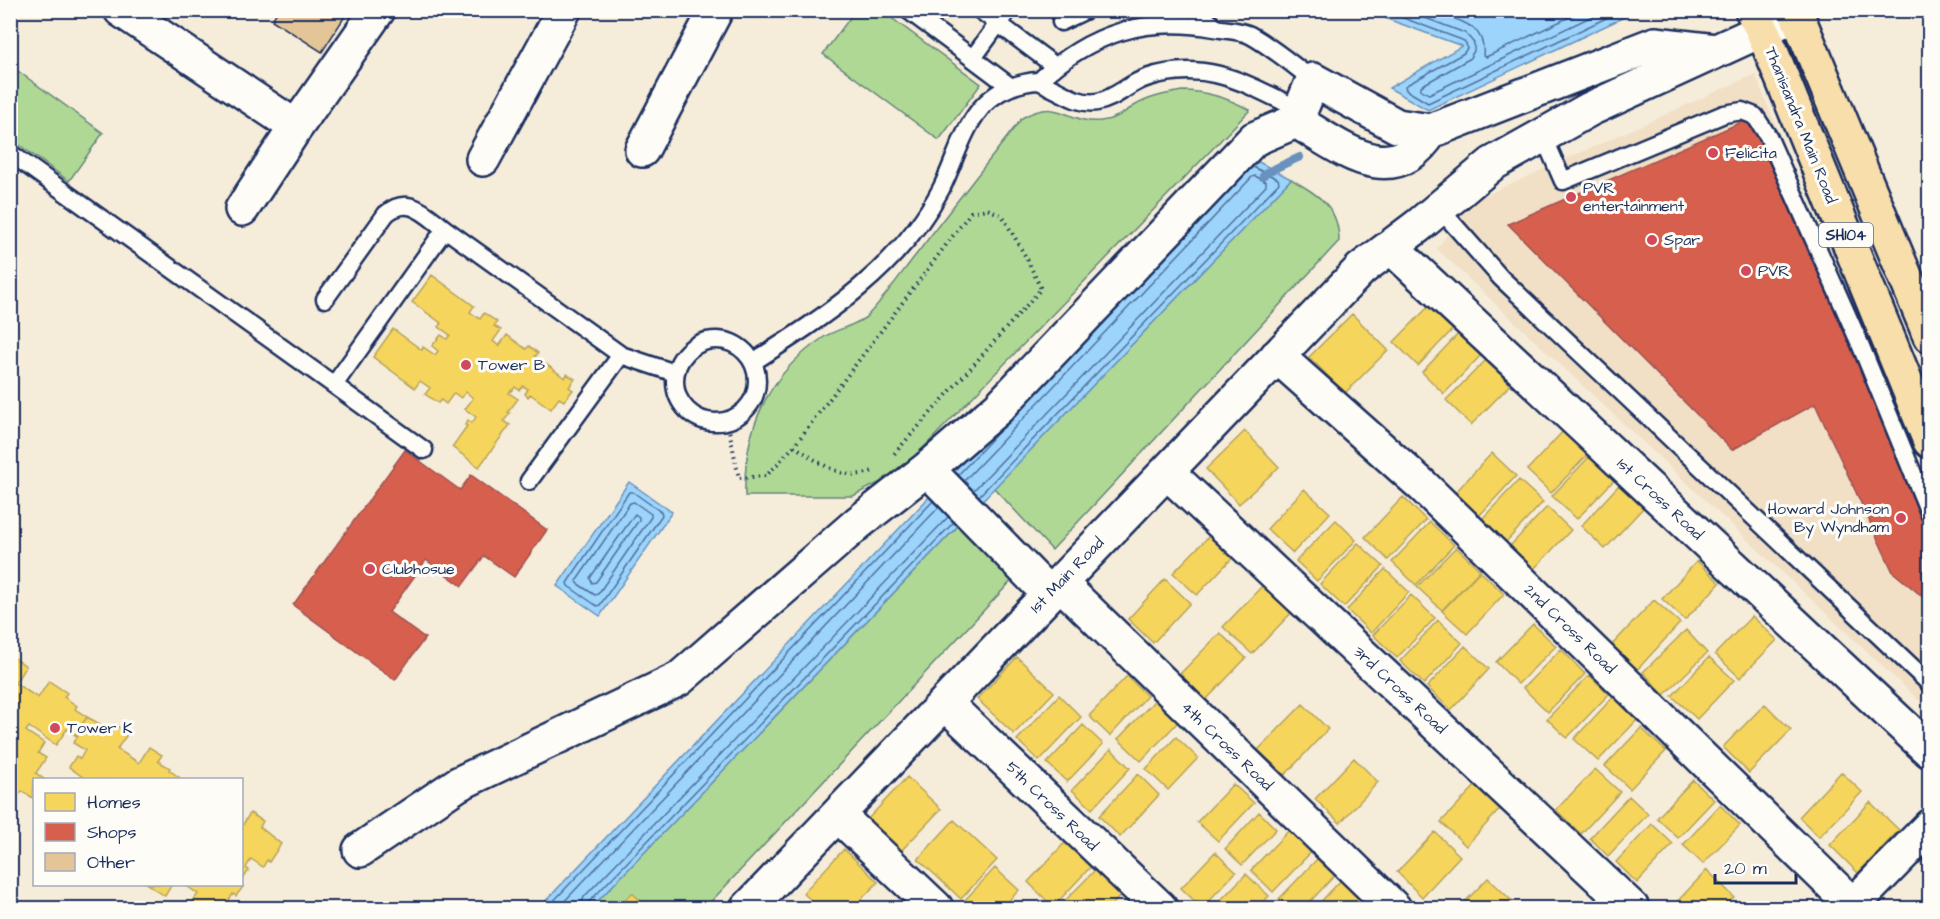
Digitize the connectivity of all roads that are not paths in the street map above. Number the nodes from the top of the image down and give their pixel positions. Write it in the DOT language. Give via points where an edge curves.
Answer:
graph roads {
  1 [pos="121,10"];
  2 [pos="378,10"];
  3 [pos="564,10"];
  4 [pos="716,10"];
  5 [pos="980,10"];
  6 [pos="1086,10"];
  7 [pos="1196,10"];
  8 [pos="1796,12"];
  9 [pos="917,13"];
  10 [pos="1003,17"];
  11 [pos="1757,20"];
  12 [pos="1061,22"];
  13 [pos="1216,29"];
  14 [pos="1716,51"];
  15 [pos="973,58"];
  16 [pos="1055,66"];
  17 [pos="1313,80"];
  18 [pos="1039,81"];
  19 [pos="1011,87"];
  20 [pos="1298,115"];
  21 [pos="296,127"];
  22 [pos="1431,131"];
  23 [pos="1543,135"];
  24 [pos="642,150"];
  25 [pos="10,153"];
  26 [pos="483,159"];
  27 [pos="242,208"];
  28 [pos="1439,208"];
  29 [pos="445,229"];
  30 [pos="1391,247"];
  31 [pos="325,299"];
  32 [pos="1929,336"];
  33 [pos="621,355"];
  34 [pos="1277,356"];
  35 [pos="753,362"];
  36 [pos="675,373"];
  37 [pos="334,385"];
  38 [pos="1929,441"];
  39 [pos="424,450"];
  40 [pos="1167,471"];
  41 [pos="935,477"];
  42 [pos="529,481"];
  43 [pos="1929,515"];
  44 [pos="1054,589"];
  45 [pos="1929,684"];
  46 [pos="945,704"];
  47 [pos="1929,751"];
  48 [pos="838,815"];
  49 [pos="1929,826"];
  50 [pos="360,850"];
  51 [pos="1853,907"];
  52 [pos="748,909"];
  53 [pos="936,909"];
  54 [pos="1160,909"];
  55 [pos="1394,909"];
  56 [pos="1632,909"];
  1 -- 21 [label="street"];
  2 -- 21 [label="street"];
  3 -- 26 [label="street"];
  4 -- 24 [label="street"];
  5 -- 10 [label="lane"];
  6 -- 12 [label="lane"];
  7 -- 13 [label="lane"];
  8 -- 11 [label="street, 1st Main Road"];
  8 -- 32 [label="main road, SH104"];
  9 -- 15 [label="lane"];
  10 -- 15 [label="lane"];
  10 -- 16 [label="lane"];
  11 -- 14 [label="street, 1st Main Road"];
  11 -- 38 [label="main road, Thanisandra Main Road / SH104"];
  13 -- 16 [label="lane" via="1172,23 1127,29 1081,48"];
  13 -- 17 [label="lane" via="1248,34"];
  14 -- 22 [label="street" via="1655,44"];
  14 -- 23 [label="street, 1st Main Road"];
  15 -- 19 [label="lane"];
  16 -- 18 [label="lane"];
  17 -- 20 [label="street"];
  17 -- 22 [label="street" via="1397,126"];
  18 -- 19 [label="lane"];
  18 -- 20 [label="lane" via="1078,101 1097,102 1147,77 1174,70 1195,70 1235,78"];
  19 -- 35 [label="lane" via="994,97 968,126 927,214 892,260 853,293"];
  20 -- 22 [label="street" via="1360,158 1374,162 1402,159 1424,143"];
  20 -- 41 [label="street" via="1254,139"];
  21 -- 27 [label="street"];
  23 -- 28 [label="street, 1st Main Road" via="1492,164"];
  23 -- 43 [label="lane" via="1563,181 1724,114 1742,111 1755,116 1768,136 1860,344"];
  25 -- 37 [label="lane"];
  28 -- 30 [label="street, 1st Main Road"];
  28 -- 45 [label="lane" via="1501,278"];
  29 -- 31 [label="lane" via="414,207 393,208"];
  29 -- 33 [label="lane"];
  29 -- 37 [label="lane"];
  30 -- 34 [label="street, 1st Main Road" via="1361,269"];
  30 -- 47 [label="street, 1st Cross Road"];
  33 -- 36 [label="lane"];
  33 -- 42 [label="lane"];
  34 -- 40 [label="street, 1st Main Road"];
  34 -- 51 [label="street, 2nd Cross Road" via="1423,486"];
  35 -- 36 [label="lane" via="736,344 710,339 687,351"];
  35 -- 36 [label="lane" via="757,375 752,400 744,411 722,422 708,422 686,410 678,399"];
  37 -- 39 [label="lane"];
  40 -- 44 [label="street, 1st Main Road"];
  40 -- 56 [label="street, 3rd Cross Road"];
  41 -- 44 [label="street, 4th Cross Road"];
  41 -- 50 [label="street" via="858,523 679,679 458,784"];
  44 -- 46 [label="street, 1st Main Road"];
  44 -- 55 [label="street, 4th Cross Road"];
  46 -- 48 [label="street, 1st Main Road"];
  46 -- 54 [label="street, 5th Cross Road"];
  48 -- 52 [label="street, 1st Main Road"];
  48 -- 53 [label="street"];
  49 -- 51 [label="street"];
}
